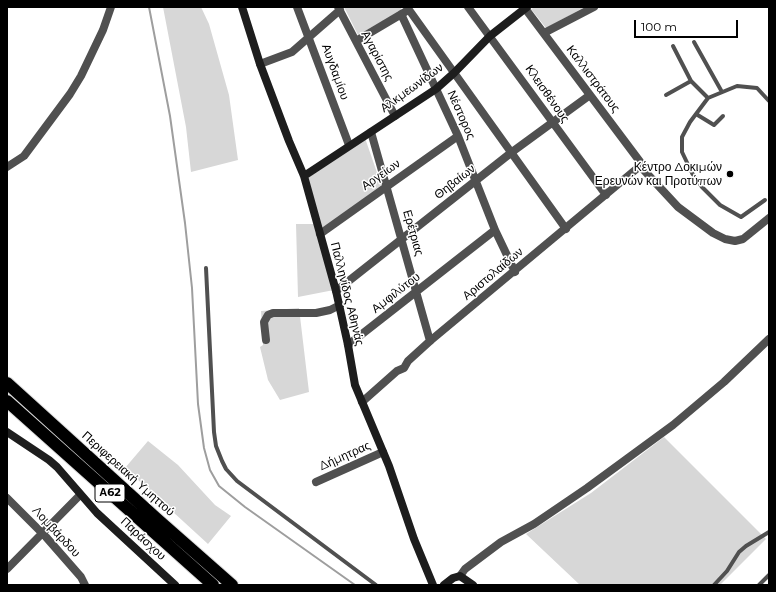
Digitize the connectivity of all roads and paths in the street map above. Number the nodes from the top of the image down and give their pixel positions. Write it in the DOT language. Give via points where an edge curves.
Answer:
graph roads {
  1 [pos="111,7"];
  2 [pos="242,7"];
  3 [pos="297,7"];
  4 [pos="468,7"];
  5 [pos="525,7"];
  6 [pos="594,7"];
  7 [pos="408,8"];
  8 [pos="339,9"];
  9 [pos="401,14"];
  10 [pos="544,33"];
  11 [pos="490,36"];
  12 [pos="309,38"];
  13 [pos="356,41"];
  14 [pos="694,42"];
  15 [pos="673,46"];
  16 [pos="260,64"];
  17 [pos="454,72"];
  18 [pos="691,81"];
  19 [pos="436,89"];
  20 [pos="722,92"];
  21 [pos="590,95"];
  22 [pos="666,95"];
  23 [pos="708,98"];
  24 [pos="769,101"];
  25 [pos="696,114"];
  26 [pos="395,116"];
  27 [pos="723,116"];
  28 [pos="552,122"];
  29 [pos="371,132"];
  30 [pos="458,136"];
  31 [pos="349,145"];
  32 [pos="512,152"];
  33 [pos="640,166"];
  34 [pos="7,167"];
  35 [pos="304,176"];
  36 [pos="476,180"];
  37 [pos="386,186"];
  38 [pos="606,195"];
  39 [pos="765,200"];
  40 [pos="769,218"];
  41 [pos="566,229"];
  42 [pos="496,230"];
  43 [pos="320,234"];
  44 [pos="402,238"];
  45 [pos="206,268"];
  46 [pos="514,272"];
  47 [pos="336,291"];
  48 [pos="417,291"];
  49 [pos="340,305"];
  50 [pos="769,339"];
  51 [pos="266,340"];
  52 [pos="430,341"];
  53 [pos="348,345"];
  54 [pos="7,384"];
  55 [pos="7,401"];
  56 [pos="362,402"];
  57 [pos="7,432"];
  58 [pos="383,452"];
  59 [pos="316,482"];
  60 [pos="80,494"];
  61 [pos="7,498"];
  62 [pos="769,532"];
  63 [pos="42,533"];
  64 [pos="8,567"];
  65 [pos="769,575"];
  66 [pos="460,576"];
  67 [pos="83,584"];
  68 [pos="175,585"];
  69 [pos="214,585"];
  70 [pos="232,585"];
  71 [pos="376,585"];
  72 [pos="433,585"];
  73 [pos="444,585"];
  74 [pos="473,585"];
  75 [pos="714,585"];
  76 [pos="759,585"];
  1 -- 34 [label="street" via="103,30 70,94 24,156"];
  2 -- 16 [label="street, Παλληνίδος Αθηνάς"];
  3 -- 12 [label="street, Αυγδαμίου"];
  4 -- 11 [label="street, Κλεισθένους"];
  5 -- 10 [label="street, Καλλιστράτους"];
  5 -- 11 [label="street, Αλκμεωνίδων"];
  6 -- 10 [label="street"];
  7 -- 9 [label="street"];
  7 -- 17 [label="street, Νέστορος"];
  8 -- 12 [label="street"];
  8 -- 13 [label="street, Αγαρίστης"];
  9 -- 13 [label="street"];
  9 -- 19 [label="street, Νέστορος"];
  10 -- 21 [label="street, Καλλιστράτους"];
  11 -- 17 [label="street, Αλκμεωνίδων"];
  11 -- 28 [label="street, Κλεισθένους"];
  12 -- 16 [label="street" via="292,52"];
  12 -- 31 [label="street, Αυγδαμίου"];
  13 -- 26 [label="street, Αγαρίστης"];
  14 -- 20 [label="lane"];
  15 -- 18 [label="lane"];
  16 -- 35 [label="street, Παλληνίδος Αθηνάς"];
  17 -- 19 [label="street, Αλκμεωνίδων"];
  17 -- 32 [label="street, Νέστορος"];
  18 -- 22 [label="lane"];
  18 -- 23 [label="lane"];
  19 -- 26 [label="street, Αλκμεωνίδων"];
  19 -- 30 [label="street, Νέστορος"];
  20 -- 23 [label="lane"];
  20 -- 24 [label="lane" via="737,86 757,88"];
  21 -- 28 [label="street, Θηβαίων"];
  21 -- 33 [label="street, Καλλιστράτους" via="642,163"];
  23 -- 25 [label="lane"];
  25 -- 27 [label="lane" via="714,125"];
  25 -- 39 [label="lane" via="682,137 682,152 702,187 720,205 741,217"];
  26 -- 29 [label="street, Αλκμεωνίδων"];
  28 -- 32 [label="street, Θηβαίων"];
  28 -- 38 [label="street, Κλεισθένους"];
  29 -- 31 [label="street, Αλκμεωνίδων"];
  29 -- 37 [label="street, Ερέτριας"];
  30 -- 36 [label="street, Νέστορος"];
  30 -- 37 [label="street, Αργείων"];
  31 -- 35 [label="street, Αλκμεωνίδων"];
  32 -- 36 [label="street, Θηβαίων"];
  32 -- 41 [label="street, Νέστορος"];
  33 -- 38 [label="street, Αριστολαίδων"];
  33 -- 40 [label="street" via="678,207 719,236 731,241 747,237"];
  35 -- 43 [label="street, Παλληνίδος Αθηνάς"];
  36 -- 42 [label="street, Νέστορος"];
  36 -- 44 [label="street, Θηβαίων"];
  37 -- 43 [label="street, Αργείων"];
  37 -- 44 [label="street, Ερέτριας"];
  38 -- 41 [label="street, Αριστολαίδων"];
  41 -- 46 [label="street, Αριστολαίδων"];
  42 -- 46 [label="street, Νέστορος"];
  42 -- 48 [label="street, Αμφιλύτου"];
  43 -- 47 [label="street, Παλληνίδος Αθηνάς"];
  44 -- 47 [label="street, Θηβαίων"];
  44 -- 48 [label="street, Ερέτριας"];
  45 -- 71 [label="lane" via="214,432 216,446 226,469 237,481"];
  46 -- 52 [label="street, Αριστολαίδων"];
  47 -- 49 [label="street, Παλληνίδος Αθηνάς"];
  48 -- 52 [label="street, Ερέτριας"];
  48 -- 53 [label="street, Αμφιλύτου"];
  49 -- 51 [label="street" via="316,313 268,315 264,322"];
  49 -- 53 [label="street, Παλληνίδος Αθηνάς"];
  50 -- 66 [label="street" via="724,382 667,430 534,524 502,542 465,569"];
  52 -- 56 [label="street, Αριστολαίδων" via="404,368 397,371"];
  53 -- 56 [label="street, Παλληνίδος Αθηνάς" via="355,386"];
  54 -- 70 [label="highway, Περιφερειακή Υμηττού / Α62"];
  55 -- 69 [label="highway, Α62"];
  56 -- 58 [label="street, Παλληνίδος Αθηνάς"];
  57 -- 60 [label="street, Παράσχου" via="53,463"];
  58 -- 59 [label="street, Δήμητρας"];
  58 -- 72 [label="street, Παλληνίδος Αθηνάς"];
  60 -- 63 [label="street"];
  60 -- 68 [label="street, Παράσχου"];
  61 -- 63 [label="street, Λομβάρδου"];
  62 -- 75 [label="lane" via="739,552"];
  63 -- 64 [label="street"];
  63 -- 67 [label="street, Λομβάρδου"];
  65 -- 76 [label="lane"];
  66 -- 73 [label="street"];
  66 -- 74 [label="street"];
}
